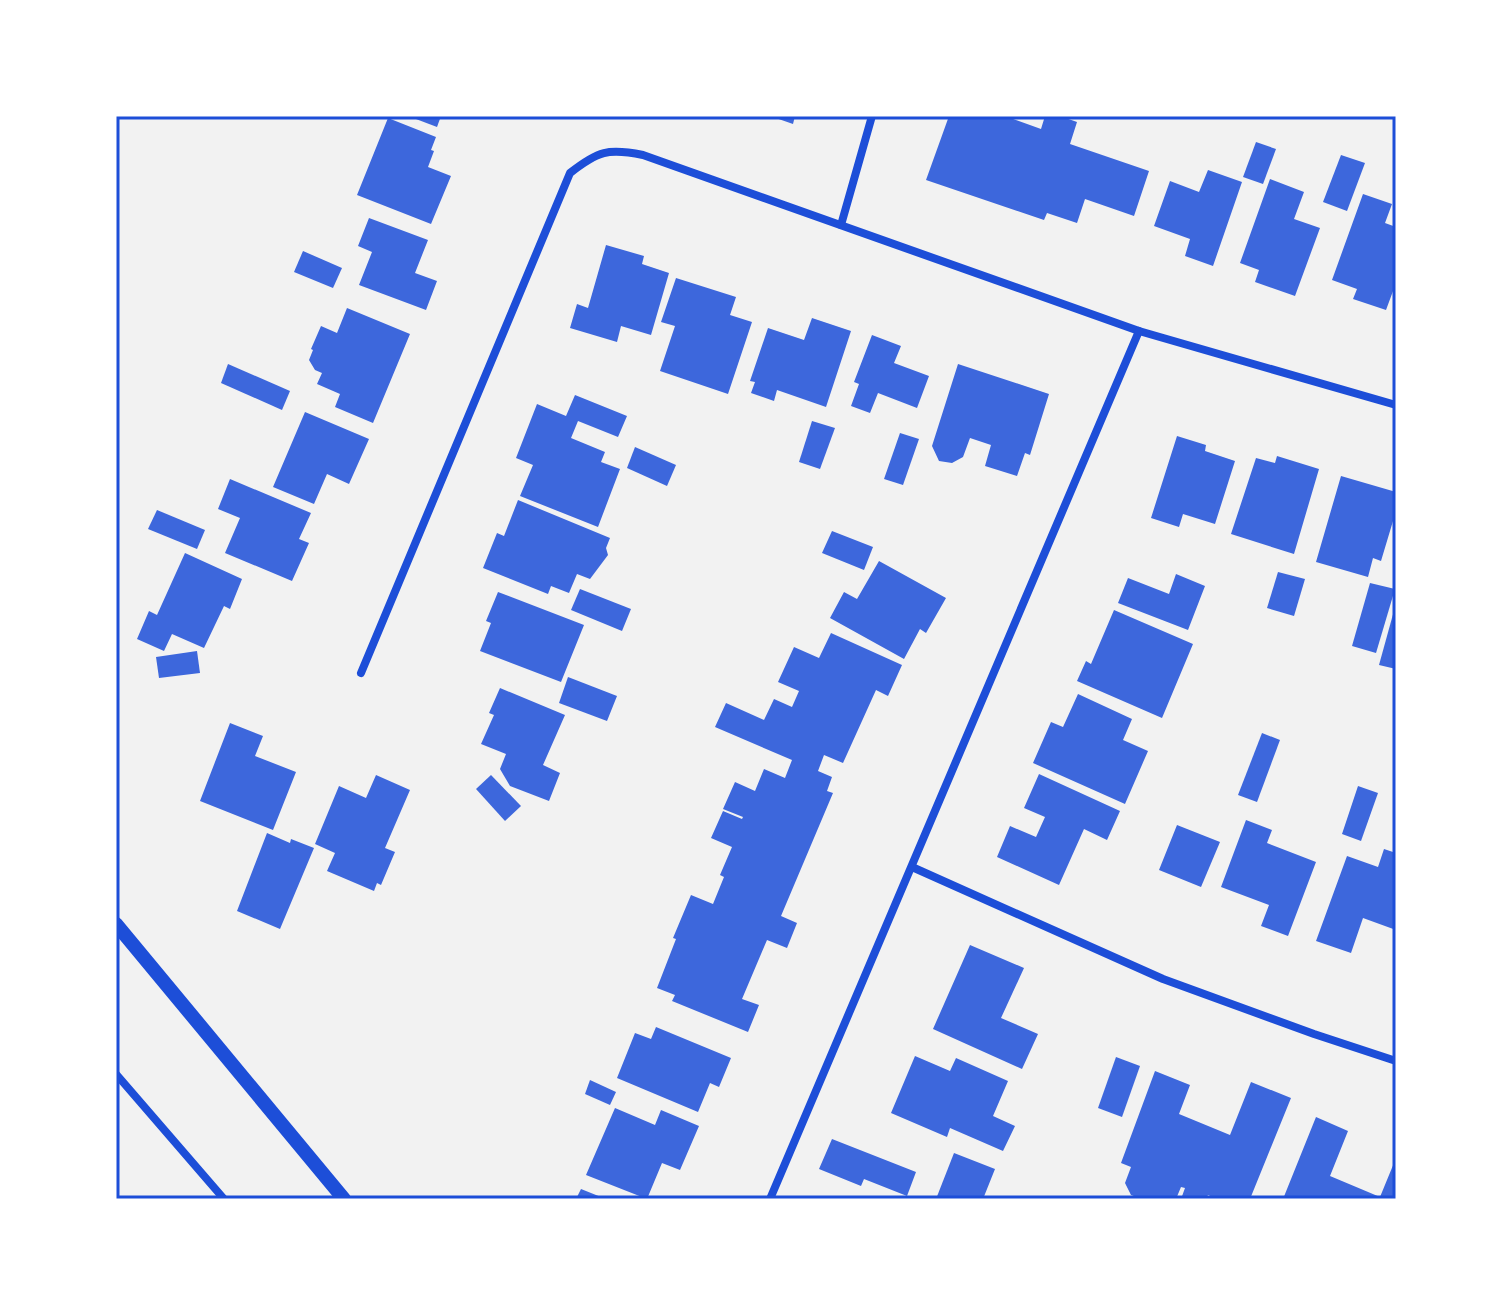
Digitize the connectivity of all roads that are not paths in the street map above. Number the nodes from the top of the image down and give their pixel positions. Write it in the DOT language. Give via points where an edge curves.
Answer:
graph roads {
  1 [pos="872,116"];
  2 [pos="841,225"];
  3 [pos="1139,331"];
  4 [pos="1396,405"];
  5 [pos="361,673"];
  6 [pos="912,867"];
  7 [pos="116,924"];
  8 [pos="1396,1061"];
  9 [pos="116,1074"];
  10 [pos="224,1199"];
  11 [pos="344,1199"];
  12 [pos="770,1199"];
  1 -- 2 [label="street"];
  2 -- 3 [label="street"];
  2 -- 5 [label="street" via="643,155 615,150 588,158 570,173"];
  3 -- 4 [label="street"];
  3 -- 6 [label="street"];
  6 -- 8 [label="street" via="1163,979"];
  6 -- 12 [label="street"];
  7 -- 11 [label="street"];
  9 -- 10 [label="street"];
}
